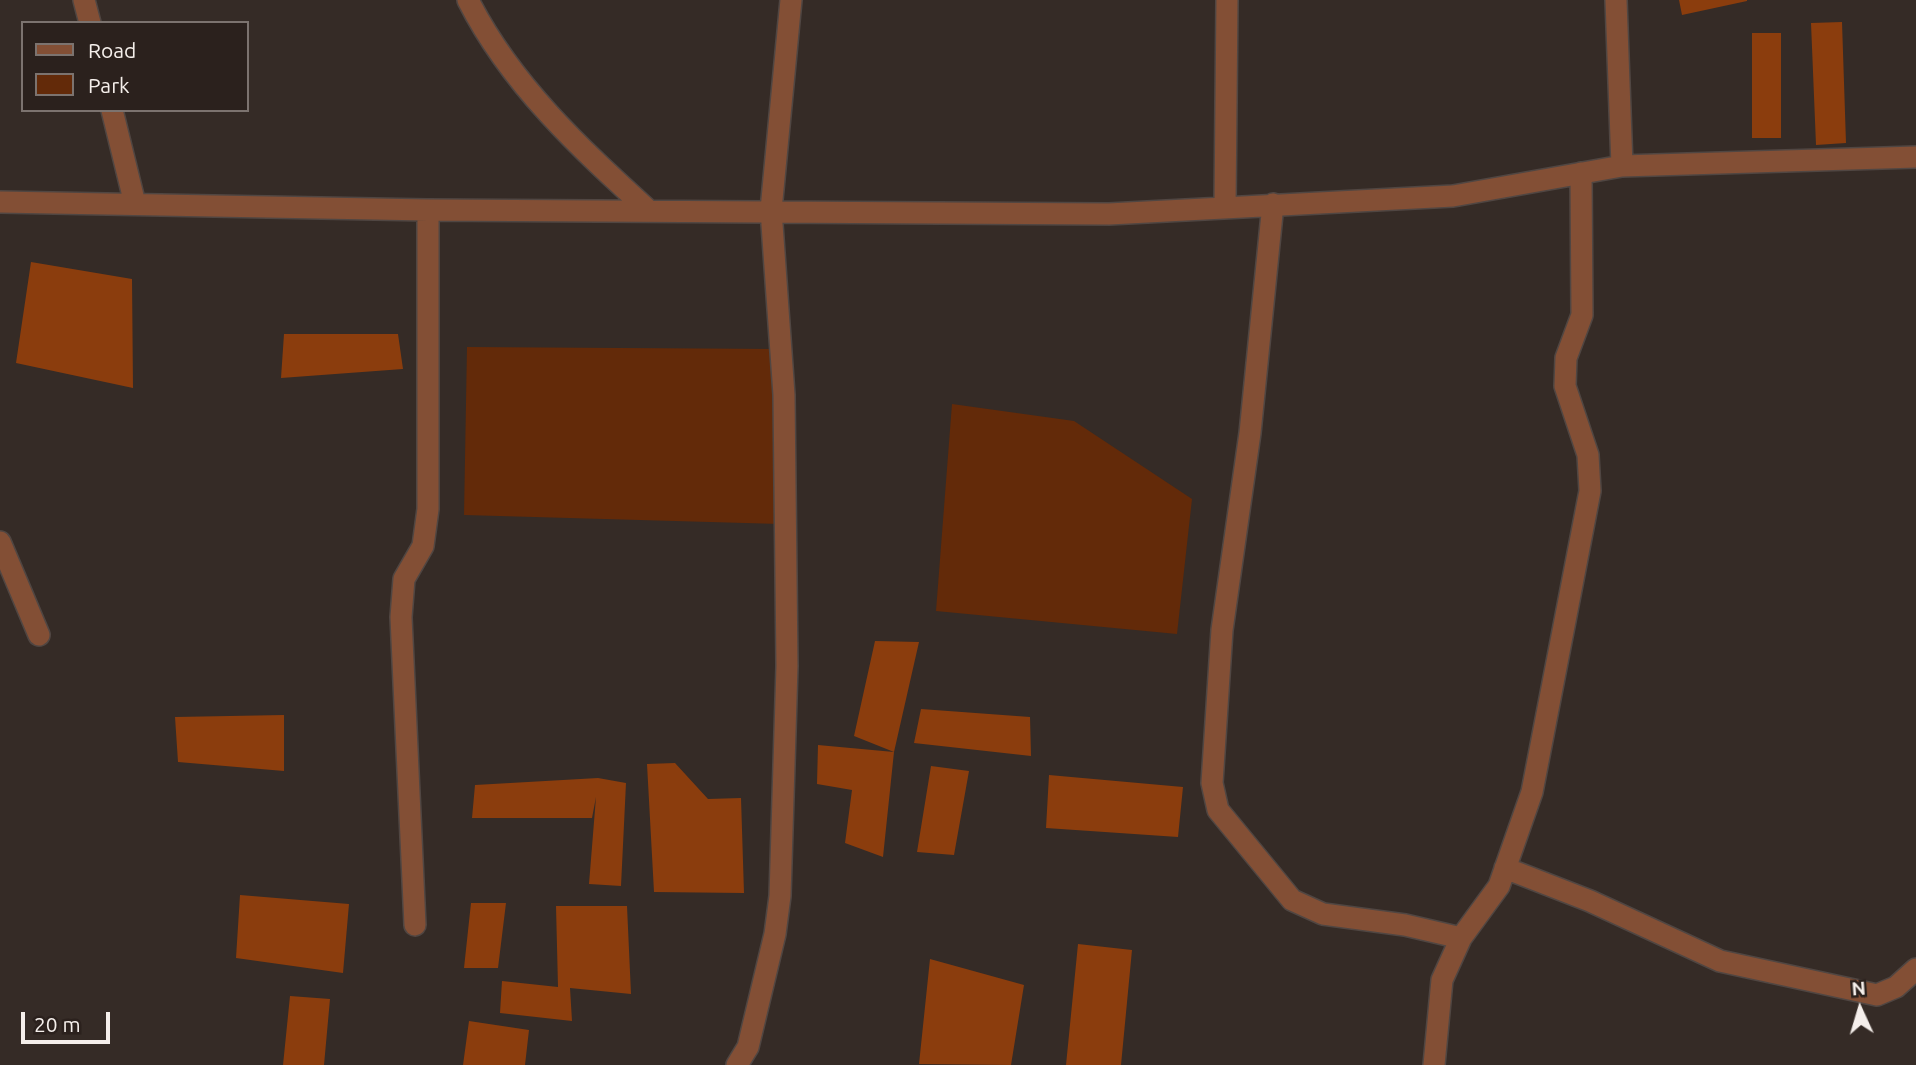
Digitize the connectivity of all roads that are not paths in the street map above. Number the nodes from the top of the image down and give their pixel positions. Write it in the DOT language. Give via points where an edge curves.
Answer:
graph roads {
  1 [pos="84,0"];
  2 [pos="468,0"];
  3 [pos="791,0"];
  4 [pos="1227,0"];
  5 [pos="1616,0"];
  6 [pos="89,21"];
  7 [pos="112,112"];
  8 [pos="1916,157"];
  9 [pos="1622,166"];
  10 [pos="1581,173"];
  11 [pos="0,202"];
  12 [pos="135,204"];
  13 [pos="1273,204"];
  14 [pos="1224,206"];
  15 [pos="429,210"];
  16 [pos="771,210"];
  17 [pos="649,211"];
  18 [pos="0,542"];
  19 [pos="40,635"];
  20 [pos="1505,868"];
  21 [pos="415,925"];
  22 [pos="1461,938"];
  23 [pos="1916,969"];
  24 [pos="737,1065"];
  25 [pos="1434,1065"];
  1 -- 6 [label="street"];
  2 -- 17 [label="street" via="484,32 559,128"];
  3 -- 16 [label="street"];
  4 -- 14 [label="street"];
  5 -- 9 [label="street"];
  7 -- 12 [label="street"];
  8 -- 9 [label="street"];
  9 -- 10 [label="street"];
  10 -- 13 [label="street" via="1453,196"];
  10 -- 20 [label="street" via="1583,315 1566,358 1565,386 1588,455 1590,491 1532,792"];
  11 -- 12 [label="street"];
  12 -- 15 [label="street"];
  13 -- 14 [label="street"];
  13 -- 22 [label="street" via="1250,433 1223,630 1212,783 1218,810 1292,900 1323,914"];
  14 -- 16 [label="street" via="1109,214"];
  15 -- 17 [label="street"];
  15 -- 21 [label="street" via="428,509 423,546 404,579 401,617"];
  16 -- 17 [label="street"];
  16 -- 24 [label="street" via="784,395 788,666 780,895 748,1047"];
  18 -- 19 [label="street"];
  20 -- 22 [label="street" via="1499,886"];
  20 -- 23 [label="street" via="1720,961 1877,995 1896,987"];
  22 -- 25 [label="street" via="1442,980"];
}
